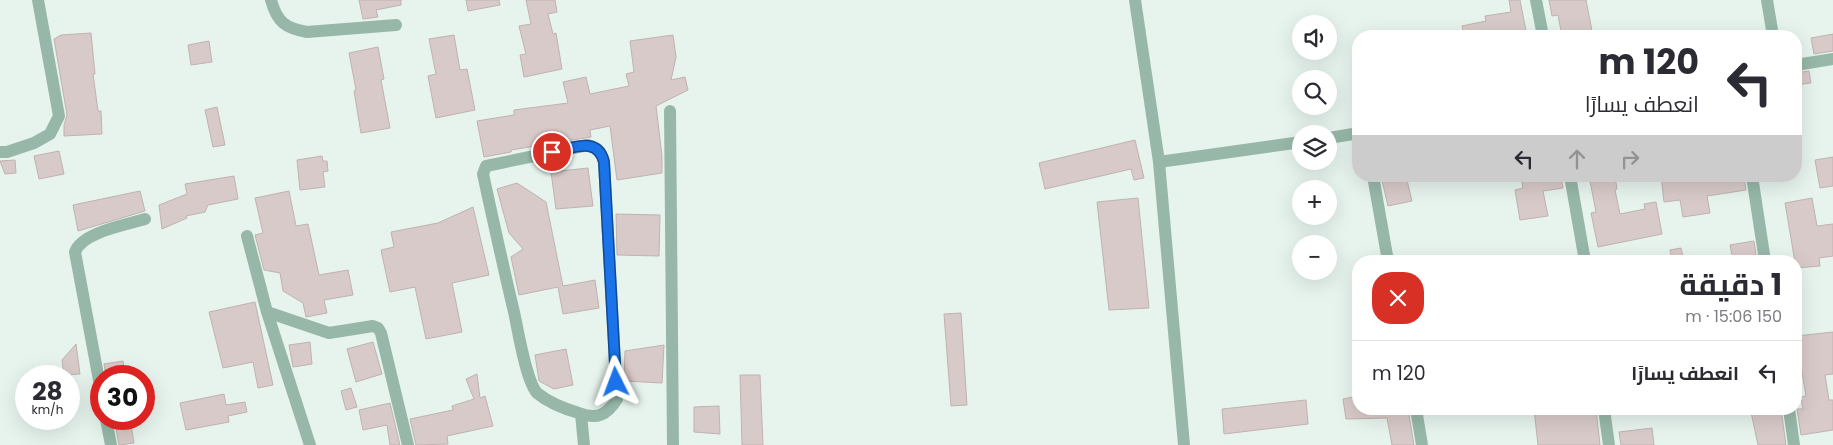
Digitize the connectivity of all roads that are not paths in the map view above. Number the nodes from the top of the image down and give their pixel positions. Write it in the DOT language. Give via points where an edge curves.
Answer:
graph roads {
  1 [pos="38,0"];
  2 [pos="271,0"];
  3 [pos="1135,0"];
  4 [pos="1536,0"];
  5 [pos="1767,0"];
  6 [pos="396,25"];
  7 [pos="1543,30"];
  8 [pos="1772,30"];
  9 [pos="1833,59"];
  10 [pos="1802,64"];
  11 [pos="670,111"];
  12 [pos="1352,134"];
  13 [pos="1337,137"];
  14 [pos="1292,143"];
  15 [pos="0,152"];
  16 [pos="1159,162"];
  17 [pos="1374,182"];
  18 [pos="1571,182"];
  19 [pos="1753,182"];
  20 [pos="146,219"];
  21 [pos="247,236"];
  22 [pos="1387,255"];
  23 [pos="1584,255"];
  24 [pos="1765,255"];
  25 [pos="266,312"];
  26 [pos="96,365"];
  27 [pos="581,414"];
  28 [pos="1417,415"];
  29 [pos="1605,415"];
  30 [pos="1790,415"];
  31 [pos="108,430"];
  32 [pos="111,445"];
  33 [pos="310,445"];
  34 [pos="408,445"];
  35 [pos="584,445"];
  36 [pos="673,445"];
  37 [pos="1184,445"];
  38 [pos="1422,445"];
  39 [pos="1609,445"];
  40 [pos="1794,445"];
  1 -- 15 [label="street" via="59,116 50,134 34,143"];
  2 -- 6 [label="street" via="274,12 283,24 294,30 307,32"];
  3 -- 16 [label="street"];
  4 -- 7 [label="street"];
  5 -- 8 [label="street"];
  9 -- 10 [label="street"];
  11 -- 36 [label="street"];
  12 -- 13 [label="street"];
  14 -- 16 [label="street"];
  16 -- 37 [label="street"];
  17 -- 22 [label="street"];
  18 -- 23 [label="street"];
  19 -- 24 [label="street"];
  20 -- 26 [label="street" via="104,231 77,245 75,252"];
  21 -- 25 [label="street"];
  25 -- 33 [label="street"];
  25 -- 34 [label="street" via="329,333 364,326 378,328 382,333"];
  27 -- 27 [label="street" via="546,399 531,383 483,174 486,166 588,145 602,152 604,162 617,399 609,411 596,416"];
  27 -- 35 [label="street"];
  28 -- 38 [label="street"];
  29 -- 39 [label="street"];
  30 -- 40 [label="street"];
  31 -- 32 [label="street"];
}
